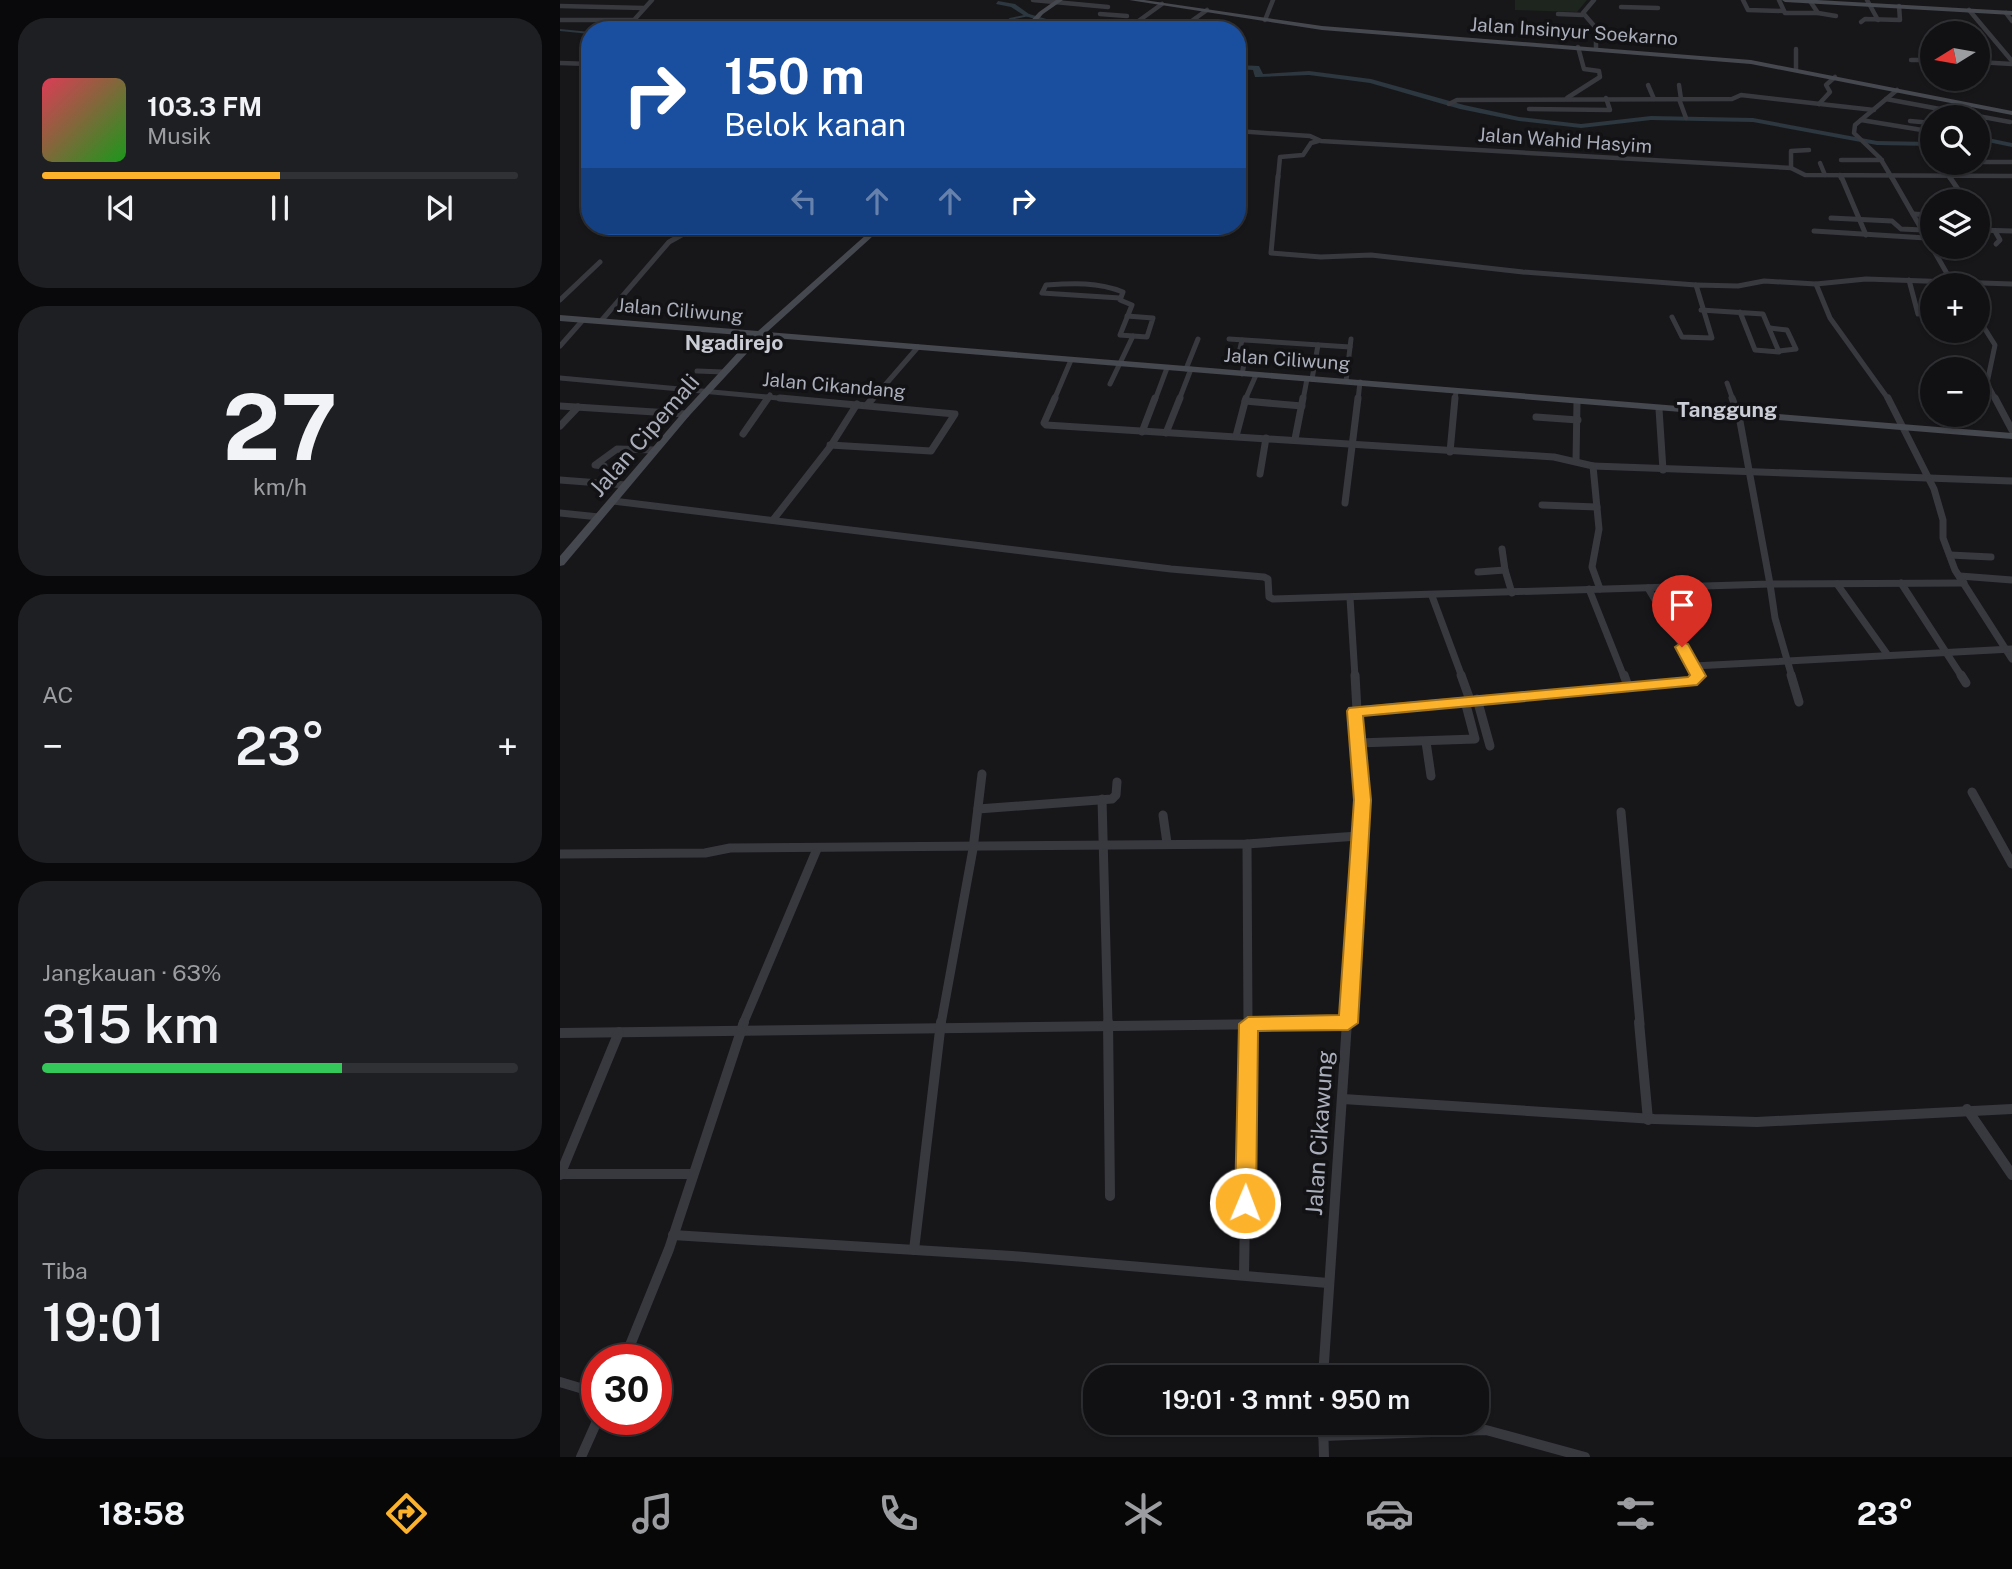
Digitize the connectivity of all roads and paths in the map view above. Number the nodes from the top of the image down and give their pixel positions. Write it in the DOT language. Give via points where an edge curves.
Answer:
graph roads {
  1 [pos="652,0"];
  2 [pos="1033,0"];
  3 [pos="1118,0"];
  4 [pos="1132,0"];
  5 [pos="1273,0"];
  6 [pos="1594,0"];
  7 [pos="1656,0"];
  8 [pos="1742,0"];
  9 [pos="1779,0"];
  10 [pos="1784,0"];
  11 [pos="1796,0"];
  12 [pos="1059,1"];
  13 [pos="1810,1"];
  14 [pos="1868,2"];
  15 [pos="1160,3"];
  16 [pos="560,6"];
  17 [pos="1899,6"];
  18 [pos="590,7"];
  19 [pos="1108,7"];
  20 [pos="1621,7"];
  21 [pos="644,8"];
  22 [pos="1208,10"];
  23 [pos="1969,10"];
  24 [pos="1784,11"];
  25 [pos="1818,13"];
  26 [pos="2009,13"];
  27 [pos="583,14"];
  28 [pos="1558,14"];
  29 [pos="1583,15"];
  30 [pos="1127,16"];
  31 [pos="1836,16"];
  32 [pos="560,20"];
  33 [pos="1265,20"];
  34 [pos="1878,20"];
  35 [pos="1033,21"];
  36 [pos="1142,21"];
  37 [pos="1192,21"];
  38 [pos="2012,21"];
  39 [pos="1861,22"];
  40 [pos="1578,47"];
  41 [pos="1596,48"];
  42 [pos="1796,49"];
  43 [pos="1911,60"];
  44 [pos="1920,60"];
  45 [pos="1990,62"];
  46 [pos="560,63"];
  47 [pos="2012,63"];
  48 [pos="581,64"];
  49 [pos="1796,69"];
  50 [pos="1835,77"];
  51 [pos="1648,85"];
  52 [pos="1679,85"];
  53 [pos="1739,86"];
  54 [pos="1897,90"];
  55 [pos="1738,95"];
  56 [pos="1567,98"];
  57 [pos="1606,98"];
  58 [pos="1654,99"];
  59 [pos="1680,99"];
  60 [pos="1886,99"];
  61 [pos="1449,104"];
  62 [pos="1819,104"];
  63 [pos="1972,105"];
  64 [pos="1920,106"];
  65 [pos="1529,109"];
  66 [pos="1990,109"];
  67 [pos="1874,110"];
  68 [pos="2012,113"];
  69 [pos="1686,118"];
  70 [pos="1861,120"];
  71 [pos="1910,121"];
  72 [pos="1990,121"];
  73 [pos="1920,122"];
  74 [pos="2010,125"];
  75 [pos="1920,130"];
  76 [pos="1246,132"];
  77 [pos="1318,141"];
  78 [pos="1809,150"];
  79 [pos="1842,160"];
  80 [pos="1882,160"];
  81 [pos="1990,162"];
  82 [pos="2012,162"];
  83 [pos="1820,163"];
  84 [pos="1791,167"];
  85 [pos="1825,175"];
  86 [pos="1840,175"];
  87 [pos="1891,175"];
  88 [pos="1920,175"];
  89 [pos="1947,175"];
  90 [pos="2012,176"];
  91 [pos="1957,189"];
  92 [pos="1913,214"];
  93 [pos="1920,214"];
  94 [pos="1831,218"];
  95 [pos="1859,219"];
  96 [pos="1920,226"];
  97 [pos="1920,229"];
  98 [pos="1814,231"];
  99 [pos="1990,231"];
  100 [pos="1995,231"];
  101 [pos="2012,231"];
  102 [pos="1866,234"];
  103 [pos="683,235"];
  104 [pos="870,235"];
  105 [pos="1920,238"];
  106 [pos="1996,244"];
  107 [pos="600,262"];
  108 [pos="1909,280"];
  109 [pos="1920,281"];
  110 [pos="1816,284"];
  111 [pos="1990,284"];
  112 [pos="2012,284"];
  113 [pos="1696,285"];
  114 [pos="1120,298"];
  115 [pos="560,300"];
  116 [pos="1731,302"];
  117 [pos="1701,310"];
  118 [pos="1732,311"];
  119 [pos="1740,312"];
  120 [pos="1918,314"];
  121 [pos="1128,316"];
  122 [pos="1672,317"];
  123 [pos="560,318"];
  124 [pos="583,320"];
  125 [pos="601,321"];
  126 [pos="1770,328"];
  127 [pos="759,335"];
  128 [pos="1990,335"];
  129 [pos="1133,336"];
  130 [pos="1198,339"];
  131 [pos="1228,339"];
  132 [pos="1351,339"];
  133 [pos="1242,340"];
  134 [pos="1318,345"];
  135 [pos="560,346"];
  136 [pos="918,347"];
  137 [pos="1350,347"];
  138 [pos="1779,351"];
  139 [pos="1071,360"];
  140 [pos="1121,364"];
  141 [pos="1167,368"];
  142 [pos="1189,369"];
  143 [pos="696,371"];
  144 [pos="724,372"];
  145 [pos="1242,374"];
  146 [pos="1256,375"];
  147 [pos="560,378"];
  148 [pos="1309,379"];
  149 [pos="1346,381"];
  150 [pos="1360,382"];
  151 [pos="1727,383"];
  152 [pos="1110,384"];
  153 [pos="708,389"];
  154 [pos="1457,391"];
  155 [pos="770,395"];
  156 [pos="1245,401"];
  157 [pos="1577,402"];
  158 [pos="857,404"];
  159 [pos="867,405"];
  160 [pos="560,406"];
  161 [pos="1302,406"];
  162 [pos="579,407"];
  163 [pos="1658,409"];
  164 [pos="687,414"];
  165 [pos="1739,416"];
  166 [pos="1535,417"];
  167 [pos="1578,420"];
  168 [pos="560,426"];
  169 [pos="1906,429"];
  170 [pos="2012,430"];
  171 [pos="1142,432"];
  172 [pos="1166,433"];
  173 [pos="743,434"];
  174 [pos="1236,436"];
  175 [pos="2012,436"];
  176 [pos="1266,438"];
  177 [pos="1295,439"];
  178 [pos="1350,444"];
  179 [pos="830,445"];
  180 [pos="655,450"];
  181 [pos="1450,452"];
  182 [pos="1576,461"];
  183 [pos="604,466"];
  184 [pos="1593,466"];
  185 [pos="1663,470"];
  186 [pos="1747,472"];
  187 [pos="1260,474"];
  188 [pos="1930,478"];
  189 [pos="560,480"];
  190 [pos="2012,481"];
  191 [pos="626,485"];
  192 [pos="613,501"];
  193 [pos="1345,503"];
  194 [pos="1542,505"];
  195 [pos="1597,507"];
  196 [pos="560,513"];
  197 [pos="599,517"];
  198 [pos="773,520"];
  199 [pos="1502,549"];
  200 [pos="1950,555"];
  201 [pos="1990,557"];
  202 [pos="560,563"];
  203 [pos="1505,570"];
  204 [pos="1478,572"];
  205 [pos="1962,579"];
  206 [pos="2012,580"];
  207 [pos="1837,583"];
  208 [pos="1901,583"];
  209 [pos="1770,584"];
  210 [pos="1589,589"];
  211 [pos="1600,589"];
  212 [pos="1648,589"];
  213 [pos="1512,593"];
  214 [pos="1432,596"];
  215 [pos="1350,598"];
  216 [pos="2009,649"];
  217 [pos="1946,650"];
  218 [pos="1887,654"];
  219 [pos="1785,659"];
  220 [pos="2012,659"];
  221 [pos="1694,666"];
  222 [pos="1966,683"];
  223 [pos="1628,687"];
  224 [pos="1471,700"];
  225 [pos="1799,702"];
  226 [pos="1355,711"];
  227 [pos="1426,741"];
  228 [pos="1358,743"];
  229 [pos="1490,746"];
  230 [pos="982,774"];
  231 [pos="1431,776"];
  232 [pos="1117,782"];
  233 [pos="1972,792"];
  234 [pos="1102,799"];
  235 [pos="978,809"];
  236 [pos="1621,812"];
  237 [pos="1163,815"];
  238 [pos="1358,836"];
  239 [pos="1167,843"];
  240 [pos="1247,844"];
  241 [pos="1105,846"];
  242 [pos="817,849"];
  243 [pos="973,849"];
  244 [pos="560,854"];
  245 [pos="2012,864"];
  246 [pos="1348,1023"];
  247 [pos="1248,1024"];
  248 [pos="1108,1026"];
  249 [pos="940,1027"];
  250 [pos="741,1029"];
  251 [pos="619,1032"];
  252 [pos="560,1033"];
  253 [pos="1343,1099"];
  254 [pos="1967,1109"];
  255 [pos="2012,1109"];
  256 [pos="1648,1120"];
  257 [pos="560,1174"];
  258 [pos="693,1174"];
  259 [pos="2012,1175"];
  260 [pos="1110,1196"];
  261 [pos="673,1235"];
  262 [pos="914,1250"];
  263 [pos="1244,1275"];
  264 [pos="1328,1283"];
  265 [pos="630,1344"];
  266 [pos="1324,1365"];
  267 [pos="560,1382"];
  268 [pos="581,1389"];
  269 [pos="590,1435"];
  270 [pos="1323,1436"];
  271 [pos="580,1457"];
  272 [pos="1324,1457"];
  273 [pos="1585,1457"];
  1 -- 21 [label="street"];
  2 -- 12 [label="street"];
  3 -- 19 [label="street"];
  4 -- 15 [label="main road, Jalan Insinyur Soekarno"];
  5 -- 33 [label="street"];
  6 -- 29 [label="street"];
  7 -- 20 [label="street" via="1658,10"];
  8 -- 24 [label="street" via="1748,10"];
  9 -- 24 [label="street"];
  10 -- 11 [label="main road"];
  11 -- 13 [label="main road"];
  12 -- 19 [label="street"];
  12 -- 35 [label="main road"];
  13 -- 14 [label="main road"];
  13 -- 25 [label="street"];
  14 -- 17 [label="main road"];
  14 -- 34 [label="street"];
  15 -- 22 [label="main road, Jalan Insinyur Soekarno"];
  15 -- 36 [label="street"];
  16 -- 18 [label="street"];
  17 -- 23 [label="main road"];
  17 -- 34 [label="street" via="1900,20"];
  18 -- 21 [label="street"];
  18 -- 27 [label="street"];
  19 -- 30 [label="street" via="1098,15"];
  21 -- 32 [label="street" via="634,20"];
  22 -- 33 [label="main road, Jalan Insinyur Soekarno"];
  22 -- 37 [label="street"];
  23 -- 26 [label="main road"];
  23 -- 47 [label="street"];
  24 -- 25 [label="street"];
  25 -- 31 [label="street"];
  26 -- 38 [label="street"];
  28 -- 29 [label="street"];
  29 -- 41 [label="street" via="1596,28"];
  33 -- 40 [label="main road, Jalan Insinyur Soekarno"];
  34 -- 39 [label="street"];
  40 -- 41 [label="main road, Jalan Insinyur Soekarno"];
  40 -- 56 [label="street" via="1584,70 1599,71 1600,77"];
  41 -- 49 [label="main road, Jalan Insinyur Soekarno"];
  42 -- 49 [label="street"];
  43 -- 44 [label="street"];
  45 -- 47 [label="street"];
  46 -- 48 [label="street"];
  49 -- 50 [label="main road, Jalan Insinyur Soekarno"];
  50 -- 54 [label="main road, Jalan Insinyur Soekarno"];
  50 -- 62 [label="street" via="1826,85 1830,92"];
  51 -- 58 [label="street"];
  52 -- 59 [label="street"];
  53 -- 55 [label="street"];
  54 -- 60 [label="street"];
  54 -- 63 [label="main road, Jalan Insinyur Soekarno"];
  55 -- 59 [label="street" via="1732,99"];
  55 -- 62 [label="street"];
  56 -- 57 [label="street"];
  56 -- 61 [label="street" via="1457,100"];
  57 -- 58 [label="street"];
  57 -- 65 [label="street" via="1610,110"];
  58 -- 59 [label="street"];
  59 -- 69 [label="street"];
  60 -- 64 [label="street"];
  60 -- 67 [label="street"];
  62 -- 67 [label="street"];
  66 -- 68 [label="main road, Jalan Insinyur Soekarno"];
  67 -- 70 [label="street"];
  70 -- 75 [label="street"];
  70 -- 80 [label="street" via="1853,129 1857,137"];
  71 -- 73 [label="street"];
  72 -- 74 [label="street"];
  76 -- 77 [label="street, Jalan Wahid Hasyim" via="1307,135"];
  77 -- 84 [label="street, Jalan Wahid Hasyim"];
  77 -- 113 [label="street" via="1303,155 1280,157 1271,253 1371,255"];
  78 -- 84 [label="street" via="1791,151"];
  79 -- 80 [label="street"];
  80 -- 87 [label="street"];
  81 -- 82 [label="street"];
  83 -- 85 [label="street"];
  84 -- 85 [label="street, Jalan Wahid Hasyim" via="1801,174"];
  85 -- 86 [label="street, Jalan Wahid Hasyim"];
  86 -- 87 [label="street, Jalan Wahid Hasyim"];
  86 -- 95 [label="street"];
  87 -- 88 [label="street, Jalan Wahid Hasyim"];
  87 -- 92 [label="street"];
  89 -- 90 [label="street, Jalan Wahid Hasyim"];
  89 -- 91 [label="street"];
  92 -- 93 [label="street"];
  92 -- 96 [label="street"];
  94 -- 95 [label="street"];
  95 -- 97 [label="street"];
  95 -- 102 [label="street"];
  98 -- 102 [label="street"];
  99 -- 100 [label="street"];
  100 -- 101 [label="street"];
  100 -- 106 [label="street" via="2000,240"];
  102 -- 105 [label="street"];
  103 -- 125 [label="street" via="669,242"];
  104 -- 127 [label="main road, Jalan Cipemali"];
  107 -- 115 [label="street"];
  108 -- 109 [label="street"];
  108 -- 110 [label="street"];
  108 -- 120 [label="street"];
  110 -- 113 [label="street"];
  110 -- 169 [label="street" via="1821,306"];
  111 -- 112 [label="street"];
  113 -- 117 [label="street"];
  114 -- 114 [label="street" via="1107,298 1042,293 1046,285 1094,284 1123,292"];
  114 -- 121 [label="street" via="1132,305"];
  116 -- 118 [label="street"];
  117 -- 118 [label="street"];
  117 -- 122 [label="street" via="1712,338 1682,337"];
  118 -- 119 [label="street"];
  119 -- 126 [label="street" via="1763,313"];
  119 -- 138 [label="street" via="1755,350"];
  121 -- 129 [label="street" via="1118,335"];
  121 -- 129 [label="street" via="1153,318 1147,338"];
  123 -- 124 [label="main road, Jalan Ciliwung"];
  124 -- 125 [label="main road, Jalan Ciliwung"];
  124 -- 135 [label="street"];
  125 -- 127 [label="main road, Jalan Ciliwung"];
  126 -- 138 [label="street"];
  126 -- 138 [label="street" via="1785,328 1796,349"];
  127 -- 136 [label="main road, Jalan Ciliwung"];
  127 -- 144 [label="main road, Jalan Cipemali"];
  128 -- 170 [label="street" via="1996,350 1988,386"];
  129 -- 140 [label="street"];
  130 -- 142 [label="street"];
  131 -- 133 [label="street"];
  132 -- 137 [label="street"];
  133 -- 134 [label="street"];
  133 -- 145 [label="street" via="1238,357 1245,359"];
  134 -- 137 [label="street"];
  134 -- 148 [label="street"];
  136 -- 139 [label="main road, Jalan Ciliwung"];
  136 -- 159 [label="street"];
  137 -- 149 [label="street"];
  139 -- 140 [label="main road, Jalan Ciliwung"];
  139 -- 171 [label="street" via="1044,424"];
  140 -- 141 [label="main road, Jalan Ciliwung"];
  140 -- 152 [label="street"];
  141 -- 142 [label="main road, Jalan Ciliwung"];
  141 -- 171 [label="street"];
  142 -- 145 [label="main road, Jalan Ciliwung"];
  142 -- 172 [label="street"];
  143 -- 144 [label="street"];
  144 -- 153 [label="main road, Jalan Cipemali"];
  145 -- 146 [label="main road, Jalan Ciliwung"];
  146 -- 148 [label="main road, Jalan Ciliwung"];
  146 -- 156 [label="street"];
  147 -- 153 [label="street, Jalan Cikandang"];
  148 -- 149 [label="main road, Jalan Ciliwung"];
  148 -- 161 [label="street"];
  149 -- 150 [label="main road, Jalan Ciliwung"];
  150 -- 154 [label="main road, Jalan Ciliwung"];
  150 -- 178 [label="street"];
  151 -- 165 [label="street"];
  153 -- 155 [label="street, Jalan Cikandang"];
  153 -- 164 [label="main road, Jalan Cipemali"];
  154 -- 157 [label="main road, Jalan Ciliwung"];
  154 -- 181 [label="street"];
  155 -- 158 [label="street, Jalan Cikandang"];
  155 -- 173 [label="street"];
  156 -- 161 [label="street"];
  156 -- 174 [label="street"];
  157 -- 163 [label="main road, Jalan Ciliwung"];
  157 -- 167 [label="street"];
  158 -- 159 [label="street, Jalan Cikandang"];
  158 -- 179 [label="street"];
  159 -- 179 [label="street, Jalan Cikandang" via="955,415 931,451"];
  160 -- 162 [label="street"];
  161 -- 177 [label="street"];
  162 -- 164 [label="street"];
  162 -- 168 [label="street"];
  163 -- 165 [label="main road, Jalan Ciliwung"];
  163 -- 185 [label="street"];
  164 -- 180 [label="main road, Jalan Cipemali"];
  165 -- 169 [label="main road, Jalan Ciliwung"];
  165 -- 186 [label="street"];
  166 -- 167 [label="street"];
  167 -- 182 [label="street"];
  169 -- 175 [label="main road, Jalan Ciliwung"];
  169 -- 188 [label="street"];
  171 -- 172 [label="street"];
  172 -- 174 [label="street"];
  174 -- 176 [label="street"];
  176 -- 177 [label="street"];
  176 -- 187 [label="street"];
  177 -- 178 [label="street"];
  178 -- 181 [label="street"];
  178 -- 193 [label="street"];
  179 -- 198 [label="street"];
  180 -- 183 [label="street" via="617,449 595,465"];
  180 -- 191 [label="main road, Jalan Cipemali"];
  181 -- 182 [label="street"];
  182 -- 184 [label="street"];
  184 -- 185 [label="street"];
  184 -- 195 [label="street"];
  185 -- 186 [label="street"];
  186 -- 188 [label="street"];
  186 -- 209 [label="street"];
  188 -- 190 [label="street"];
  188 -- 200 [label="street"];
  189 -- 191 [label="street"];
  191 -- 192 [label="main road, Jalan Cipemali"];
  192 -- 197 [label="main road, Jalan Cipemali"];
  192 -- 198 [label="street"];
  194 -- 195 [label="street"];
  195 -- 211 [label="street" via="1598,542 1592,567"];
  196 -- 197 [label="street"];
  197 -- 202 [label="main road, Jalan Cipemali"];
  198 -- 215 [label="street" via="1264,577 1273,599"];
  199 -- 203 [label="street"];
  200 -- 201 [label="street"];
  200 -- 205 [label="street"];
  203 -- 204 [label="street"];
  203 -- 213 [label="street"];
  205 -- 206 [label="street"];
  205 -- 208 [label="street"];
  205 -- 216 [label="street"];
  207 -- 208 [label="street"];
  207 -- 209 [label="street"];
  207 -- 218 [label="street"];
  208 -- 217 [label="street"];
  209 -- 212 [label="street"];
  209 -- 219 [label="street"];
  210 -- 211 [label="street"];
  210 -- 213 [label="street"];
  210 -- 223 [label="street"];
  211 -- 212 [label="street"];
  212 -- 221 [label="street"];
  213 -- 214 [label="street"];
  214 -- 215 [label="street"];
  214 -- 224 [label="street"];
  215 -- 226 [label="street, Jalan Cikawung"];
  216 -- 217 [label="street"];
  216 -- 220 [label="street"];
  217 -- 218 [label="street"];
  217 -- 222 [label="street"];
  218 -- 219 [label="street"];
  219 -- 221 [label="street"];
  219 -- 225 [label="street"];
  221 -- 223 [label="street" via="1698,676 1692,681"];
  223 -- 224 [label="street"];
  224 -- 226 [label="street"];
  224 -- 227 [label="street" via="1475,738"];
  224 -- 229 [label="street"];
  226 -- 228 [label="street, Jalan Cikawung"];
  227 -- 228 [label="street"];
  227 -- 231 [label="street"];
  228 -- 238 [label="street, Jalan Cikawung" via="1362,800"];
  230 -- 235 [label="street"];
  232 -- 234 [label="street" via="1115,797"];
  233 -- 245 [label="street"];
  234 -- 235 [label="street"];
  234 -- 241 [label="street"];
  235 -- 243 [label="street"];
  236 -- 256 [label="street"];
  237 -- 239 [label="street"];
  238 -- 240 [label="street"];
  238 -- 246 [label="street, Jalan Cikawung"];
  239 -- 240 [label="street"];
  239 -- 241 [label="street"];
  240 -- 247 [label="street"];
  241 -- 243 [label="street"];
  241 -- 248 [label="street"];
  242 -- 243 [label="street"];
  242 -- 244 [label="street"];
  242 -- 250 [label="street"];
  243 -- 249 [label="street"];
  246 -- 247 [label="street"];
  246 -- 253 [label="street, Jalan Cikawung"];
  247 -- 248 [label="street"];
  247 -- 263 [label="street"];
  248 -- 249 [label="street"];
  248 -- 260 [label="street"];
  249 -- 250 [label="street"];
  249 -- 262 [label="street"];
  250 -- 251 [label="street"];
  250 -- 258 [label="street"];
  251 -- 252 [label="street"];
  251 -- 257 [label="street"];
  253 -- 256 [label="street"];
  253 -- 264 [label="street, Jalan Cikawung"];
  254 -- 255 [label="street"];
  254 -- 256 [label="street" via="1851,1119"];
  254 -- 259 [label="street"];
  257 -- 258 [label="street"];
  258 -- 261 [label="street"];
  261 -- 262 [label="street"];
  261 -- 265 [label="street"];
  262 -- 263 [label="street"];
  263 -- 264 [label="street"];
  264 -- 266 [label="street, Jalan Cikawung"];
  267 -- 268 [label="street"];
  269 -- 271 [label="street"];
  270 -- 272 [label="street"];
  270 -- 273 [label="street" via="1486,1430"];
}
